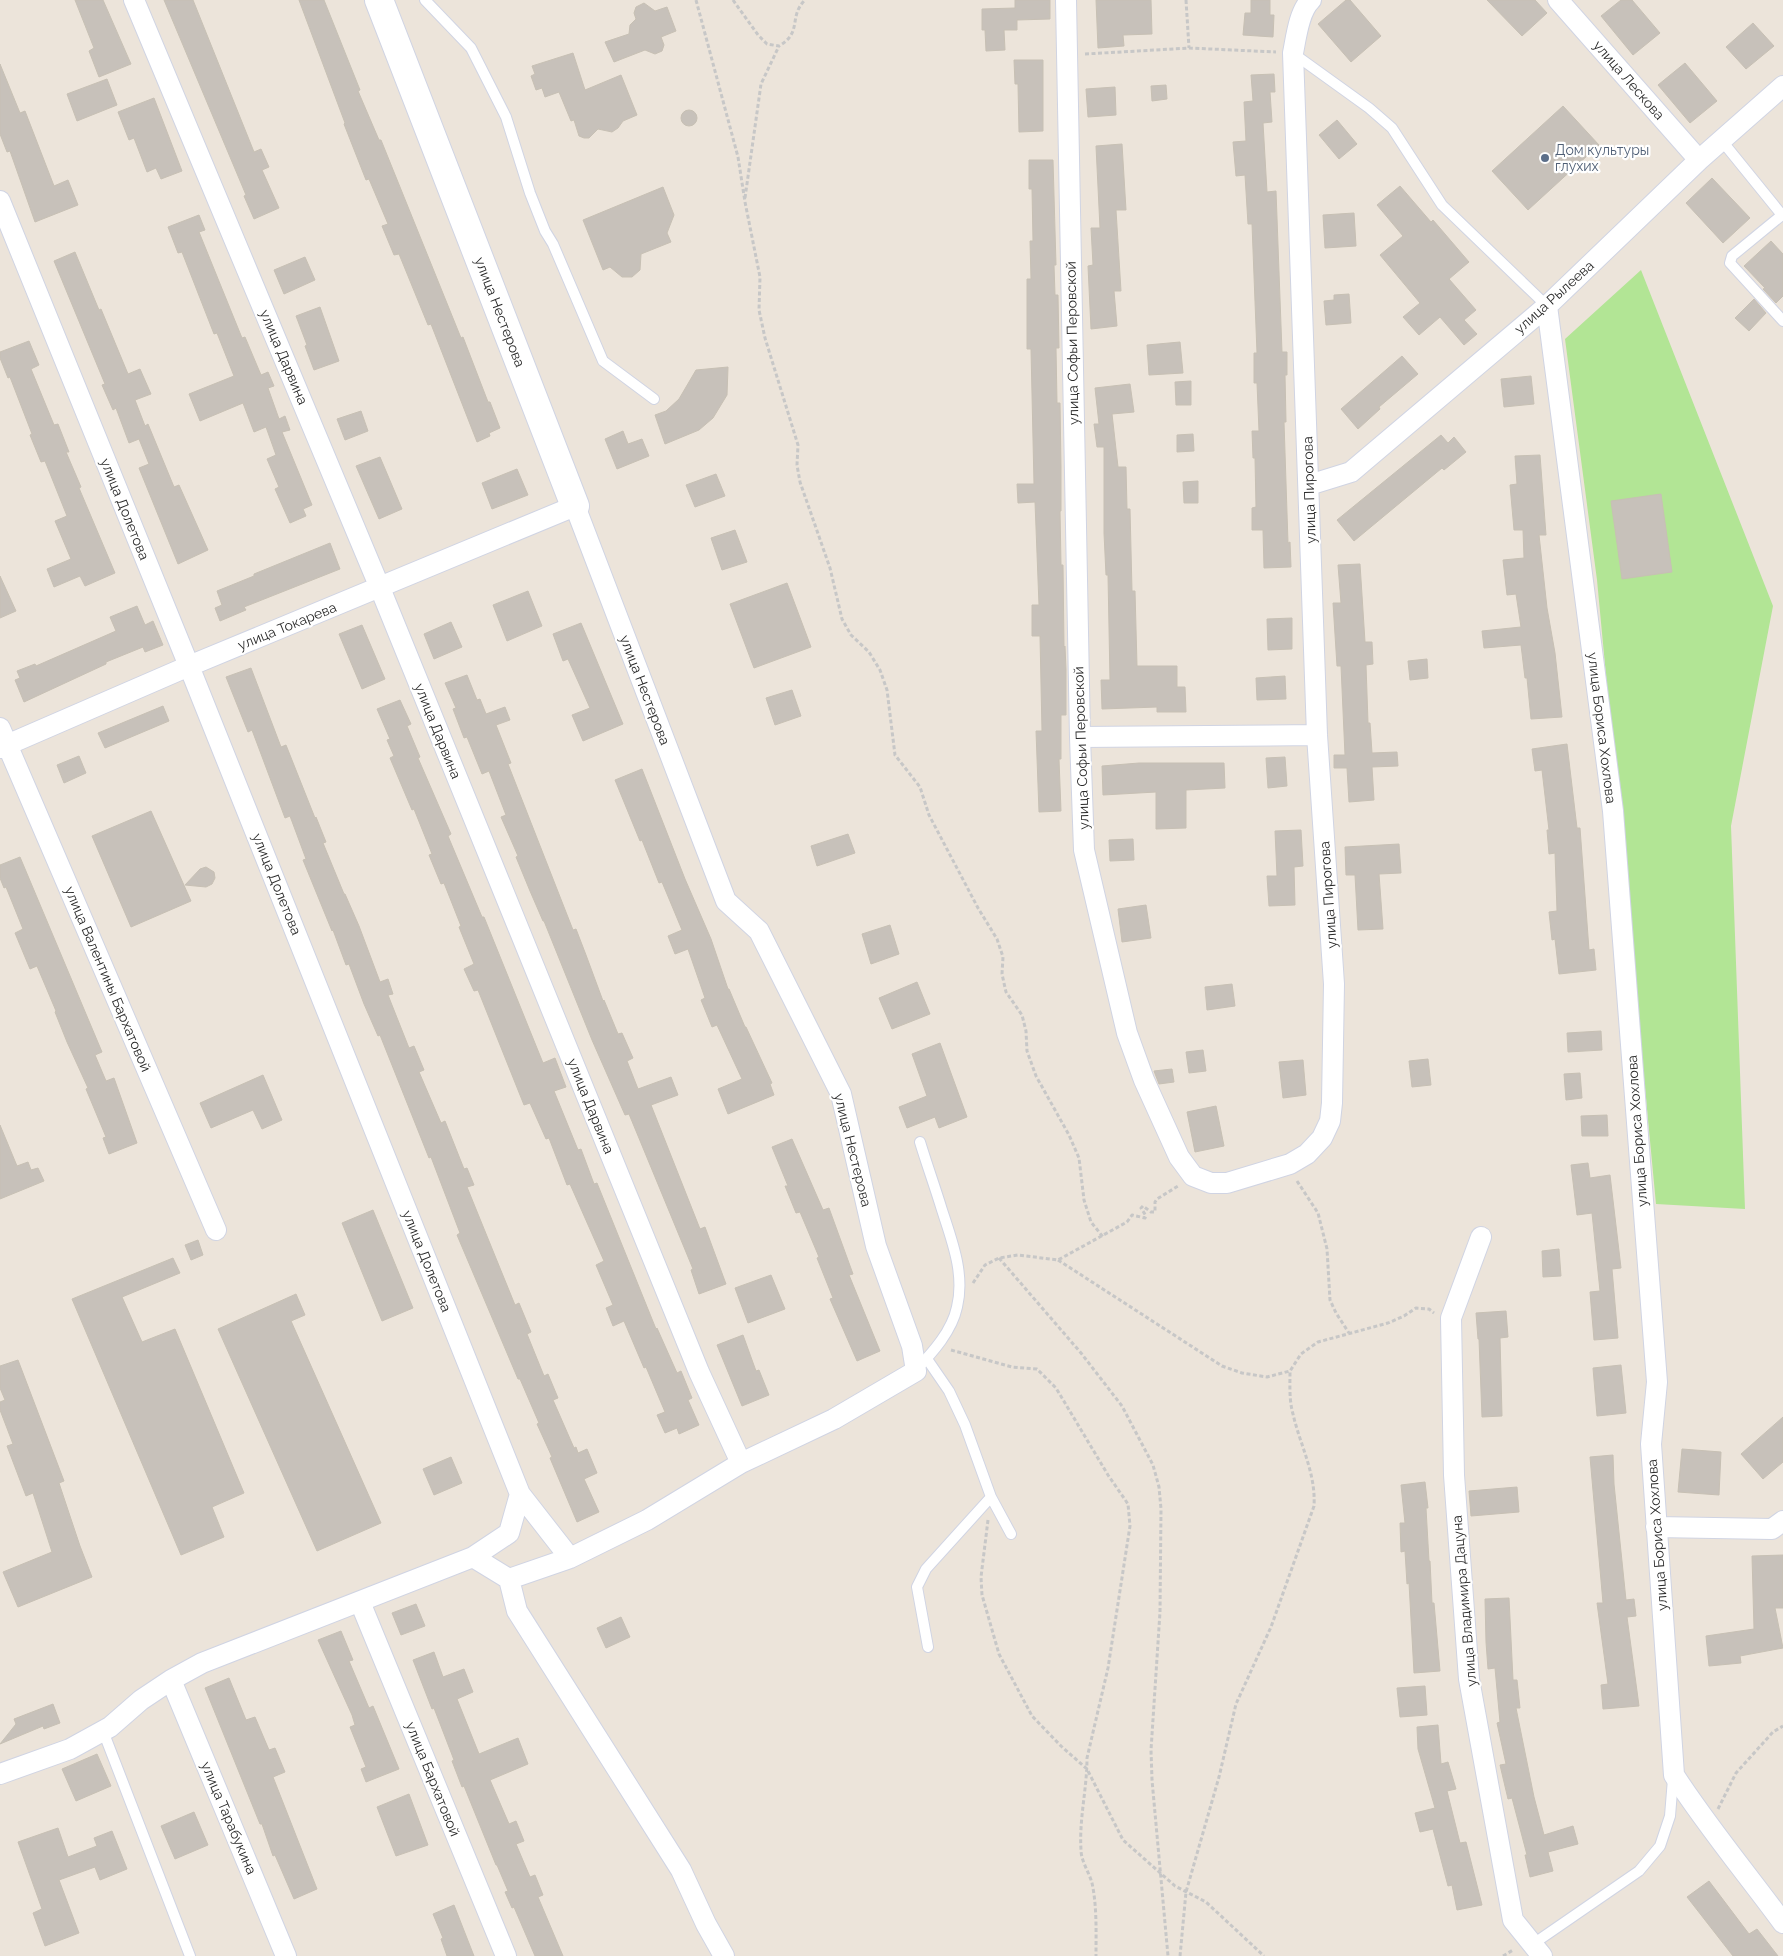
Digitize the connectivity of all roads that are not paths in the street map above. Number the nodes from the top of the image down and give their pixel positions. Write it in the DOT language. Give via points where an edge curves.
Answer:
graph roads {
  1 [pos="134,0"];
  2 [pos="379,0"];
  3 [pos="425,0"];
  4 [pos="1066,0"];
  5 [pos="1311,0"];
  6 [pos="1558,0"];
  7 [pos="1293,53"];
  8 [pos="1783,86"];
  9 [pos="1722,141"];
  10 [pos="1699,160"];
  11 [pos="0,201"];
  12 [pos="1547,306"];
  13 [pos="1783,321"];
  14 [pos="654,399"];
  15 [pos="1309,485"];
  16 [pos="575,506"];
  17 [pos="380,588"];
  18 [pos="189,666"];
  19 [pos="1317,736"];
  20 [pos="1080,737"];
  21 [pos="2,740"];
  22 [pos="920,1142"];
  23 [pos="1290,1164"];
  24 [pos="216,1230"];
  25 [pos="1481,1237"];
  26 [pos="921,1365"];
  27 [pos="741,1463"];
  28 [pos="520,1494"];
  29 [pos="991,1497"];
  30 [pos="1783,1521"];
  31 [pos="1656,1527"];
  32 [pos="1011,1534"];
  33 [pos="473,1557"];
  34 [pos="570,1558"];
  35 [pos="510,1579"];
  36 [pos="360,1602"];
  37 [pos="928,1647"];
  38 [pos="171,1680"];
  39 [pos="103,1731"];
  40 [pos="0,1774"];
  41 [pos="1674,1775"];
  42 [pos="1783,1923"];
  43 [pos="1537,1950"];
  44 [pos="190,1956"];
  45 [pos="286,1956"];
  46 [pos="506,1956"];
  47 [pos="724,1956"];
  1 -- 17 [label="street, улица Дарвина"];
  2 -- 16 [label="street, улица Нестерова"];
  3 -- 14 [label="lane" via="471,48 501,108 545,232 603,361"];
  4 -- 20 [label="street, улица Софьи Перовской"];
  5 -- 7 [label="street, улица Пирогова" via="1298,25"];
  6 -- 10 [label="street, улица Лескова"];
  7 -- 12 [label="lane" via="1392,128 1442,205"];
  7 -- 15 [label="street, улица Пирогова"];
  8 -- 9 [label="street, улица Рылеева"];
  9 -- 10 [label="street, улица Рылеева"];
  9 -- 13 [label="lane" via="1782,215 1732,256 1730,263"];
  10 -- 12 [label="street, улица Рылеева"];
  11 -- 18 [label="street, улица Долетова"];
  12 -- 15 [label="street, улица Рылеева" via="1351,472"];
  12 -- 31 [label="street, улица Бориса Хохлова" via="1613,811 1657,1382 1651,1444"];
  15 -- 19 [label="street, улица Пирогова"];
  16 -- 17 [label="street, улица Токарева"];
  16 -- 26 [label="street, улица Нестерова" via="726,900 759,931 841,1094 876,1246"];
  17 -- 18 [label="street, улица Токарева"];
  17 -- 27 [label="street, улица Дарвина" via="699,1372"];
  18 -- 21 [label="street, улица Токарева"];
  18 -- 28 [label="street, улица Долетова"];
  19 -- 20 [label="street"];
  19 -- 23 [label="street, улица Пирогова" via="1334,984 1330,1121 1322,1138 1307,1154"];
  20 -- 23 [label="street, улица Софьи Перовской" via="1084,850 1127,1033 1179,1157 1194,1176 1211,1183 1228,1183"];
  21 -- 24 [label="street, улица Валентины Бархатовой"];
  22 -- 26 [label="lane" via="956,1252 960,1280 957,1307 949,1328"];
  25 -- 43 [label="street, улица Владимира Дацуна" via="1451,1318 1454,1475 1469,1678 1513,1920"];
  26 -- 27 [label="street" via="834,1418"];
  26 -- 29 [label="lane" via="949,1391"];
  27 -- 34 [label="street" via="646,1520"];
  28 -- 33 [label="street" via="509,1533"];
  28 -- 34 [label="street, улица Долетова"];
  29 -- 32 [label="lane"];
  29 -- 37 [label="lane" via="926,1569 917,1587"];
  30 -- 31 [label="street" via="1772,1529"];
  31 -- 41 [label="street, улица Бориса Хохлова"];
  33 -- 35 [label="street"];
  33 -- 36 [label="street"];
  34 -- 35 [label="street"];
  35 -- 47 [label="street" via="516,1610 681,1870"];
  36 -- 38 [label="street" via="202,1663"];
  36 -- 46 [label="street, улица Бархатовой"];
  38 -- 39 [label="street"];
  38 -- 45 [label="street, улица Тарабукина"];
  39 -- 40 [label="street" via="70,1749"];
  39 -- 44 [label="lane"];
  41 -- 42 [label="street, улица Бориса Хохлова" via="1693,1806"];
  41 -- 43 [label="lane" via="1670,1816 1660,1846 1639,1871"];
}
